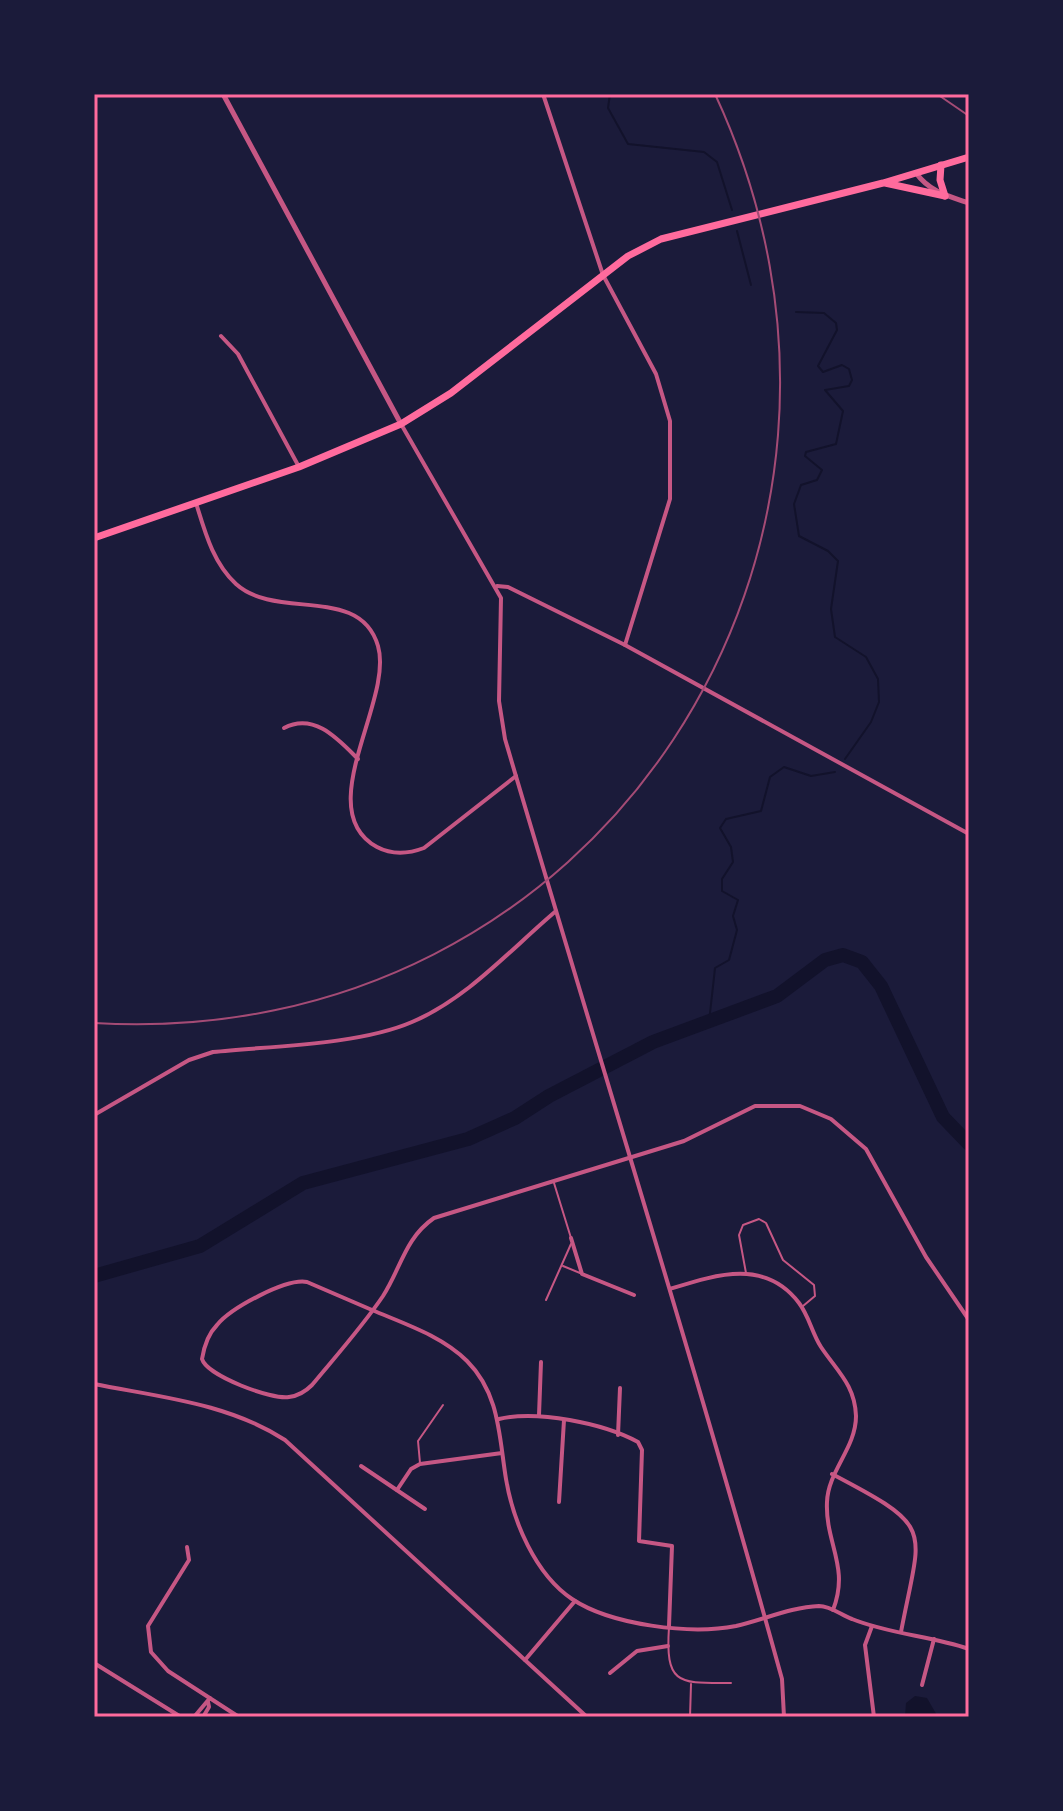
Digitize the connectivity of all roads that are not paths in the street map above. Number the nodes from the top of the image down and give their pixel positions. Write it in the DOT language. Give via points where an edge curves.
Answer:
graph roads {
  1 [pos="223,94"];
  2 [pos="543,94"];
  3 [pos="969,157"];
  4 [pos="941,165"];
  5 [pos="916,173"];
  6 [pos="883,183"];
  7 [pos="945,196"];
  8 [pos="969,203"];
  9 [pos="603,275"];
  10 [pos="221,336"];
  11 [pos="401,424"];
  12 [pos="299,467"];
  13 [pos="196,503"];
  14 [pos="94,538"];
  15 [pos="497,586"];
  16 [pos="625,645"];
  17 [pos="284,728"];
  18 [pos="358,759"];
  19 [pos="516,776"];
  20 [pos="969,834"];
  21 [pos="556,911"];
  22 [pos="94,1115"];
  23 [pos="630,1158"];
  24 [pos="554,1182"];
  25 [pos="571,1238"];
  26 [pos="562,1265"];
  27 [pos="746,1273"];
  28 [pos="582,1274"];
  29 [pos="670,1289"];
  30 [pos="634,1295"];
  31 [pos="546,1300"];
  32 [pos="802,1307"];
  33 [pos="372,1310"];
  34 [pos="969,1320"];
  35 [pos="541,1362"];
  36 [pos="94,1384"];
  37 [pos="620,1388"];
  38 [pos="443,1405"];
  39 [pos="539,1415"];
  40 [pos="498,1420"];
  41 [pos="564,1420"];
  42 [pos="618,1435"];
  43 [pos="502,1453"];
  44 [pos="420,1464"];
  45 [pos="361,1466"];
  46 [pos="832,1474"];
  47 [pos="397,1490"];
  48 [pos="559,1502"];
  49 [pos="425,1509"];
  50 [pos="187,1547"];
  51 [pos="575,1601"];
  52 [pos="833,1610"];
  53 [pos="765,1618"];
  54 [pos="669,1626"];
  55 [pos="872,1626"];
  56 [pos="901,1632"];
  57 [pos="934,1639"];
  58 [pos="668,1646"];
  59 [pos="969,1649"];
  60 [pos="525,1660"];
  61 [pos="94,1663"];
  62 [pos="610,1673"];
  63 [pos="691,1683"];
  64 [pos="731,1683"];
  65 [pos="922,1685"];
  66 [pos="209,1700"];
  67 [pos="181,1717"];
  68 [pos="194,1717"];
  69 [pos="203,1717"];
  70 [pos="239,1717"];
  71 [pos="396,1717"];
  72 [pos="407,1717"];
  73 [pos="587,1717"];
  74 [pos="690,1717"];
  75 [pos="784,1717"];
  76 [pos="874,1717"];
  1 -- 11 [label="street"];
  2 -- 9 [label="street"];
  3 -- 4 [label="main road"];
  4 -- 5 [label="main road"];
  4 -- 7 [label="main road"];
  5 -- 6 [label="main road"];
  5 -- 7 [label="street"];
  6 -- 7 [label="main road"];
  6 -- 9 [label="main road" via="681,232 644,247"];
  7 -- 8 [label="street"];
  9 -- 11 [label="main road" via="451,393"];
  9 -- 16 [label="street" via="656,374 673,447 665,525"];
  10 -- 12 [label="street" via="238,354"];
  11 -- 12 [label="main road"];
  11 -- 15 [label="street"];
  12 -- 13 [label="main road"];
  13 -- 14 [label="main road"];
  13 -- 18 [label="street" via="217,561 243,590 274,603 337,608 355,616 373,636 379,648 378,677"];
  15 -- 16 [label="street"];
  15 -- 19 [label="street" via="504,612 499,701"];
  16 -- 20 [label="street"];
  17 -- 18 [label="street" via="300,722 317,725"];
  18 -- 19 [label="street" via="351,795 354,821 375,846 400,853 424,848"];
  19 -- 21 [label="street"];
  21 -- 22 [label="street" via="470,986 413,1022 368,1034 213,1052 189,1060"];
  21 -- 23 [label="street"];
  23 -- 24 [label="street"];
  23 -- 29 [label="street"];
  23 -- 34 [label="street" via="684,1141 755,1106 781,1104 822,1114 874,1159 926,1257"];
  24 -- 25 [label="lane"];
  24 -- 33 [label="street" via="447,1212 429,1222 410,1241"];
  25 -- 26 [label="lane"];
  25 -- 28 [label="street"];
  26 -- 28 [label="lane"];
  26 -- 31 [label="lane"];
  27 -- 29 [label="street" via="719,1274"];
  27 -- 32 [label="street" via="774,1282"];
  27 -- 32 [label="lane" via="739,1235 743,1225 759,1219 766,1223 783,1260 814,1285 815,1296"];
  28 -- 30 [label="street"];
  29 -- 53 [label="street"];
  32 -- 46 [label="street" via="853,1396 853,1432"];
  33 -- 33 [label="street" via="307,1282 291,1282 219,1322 203,1350 204,1366 272,1396 290,1397 312,1385"];
  33 -- 40 [label="street" via="459,1354 481,1379"];
  35 -- 39 [label="street"];
  36 -- 60 [label="street" via="220,1410 265,1427"];
  37 -- 42 [label="street"];
  38 -- 44 [label="lane" via="418,1441"];
  39 -- 40 [label="street"];
  39 -- 41 [label="street"];
  40 -- 43 [label="street"];
  41 -- 42 [label="street"];
  41 -- 48 [label="street"];
  42 -- 54 [label="street" via="635,1439 642,1450 639,1541 672,1546"];
  43 -- 44 [label="street"];
  43 -- 51 [label="street" via="510,1499 529,1545 552,1581"];
  44 -- 47 [label="street"];
  45 -- 47 [label="street"];
  46 -- 52 [label="street" via="826,1515 840,1566"];
  46 -- 56 [label="street" via="902,1516 916,1533 917,1563"];
  47 -- 49 [label="street"];
  50 -- 66 [label="street" via="189,1560 156,1612 147,1637 157,1661"];
  51 -- 54 [label="street" via="622,1619"];
  51 -- 60 [label="street"];
  52 -- 53 [label="street" via="811,1607"];
  52 -- 55 [label="street"];
  53 -- 54 [label="street" via="731,1627"];
  53 -- 75 [label="street" via="782,1679"];
  54 -- 58 [label="lane"];
  55 -- 56 [label="street"];
  55 -- 76 [label="street" via="865,1645"];
  56 -- 57 [label="street"];
  57 -- 59 [label="street"];
  57 -- 65 [label="street"];
  58 -- 62 [label="street" via="637,1651"];
  58 -- 63 [label="lane" via="672,1672"];
  60 -- 73 [label="street"];
  61 -- 67 [label="street"];
  63 -- 64 [label="lane"];
  63 -- 74 [label="lane"];
  66 -- 68 [label="street"];
  66 -- 69 [label="street"];
  66 -- 70 [label="street"];
  71 -- 72 [label="street"];
}
